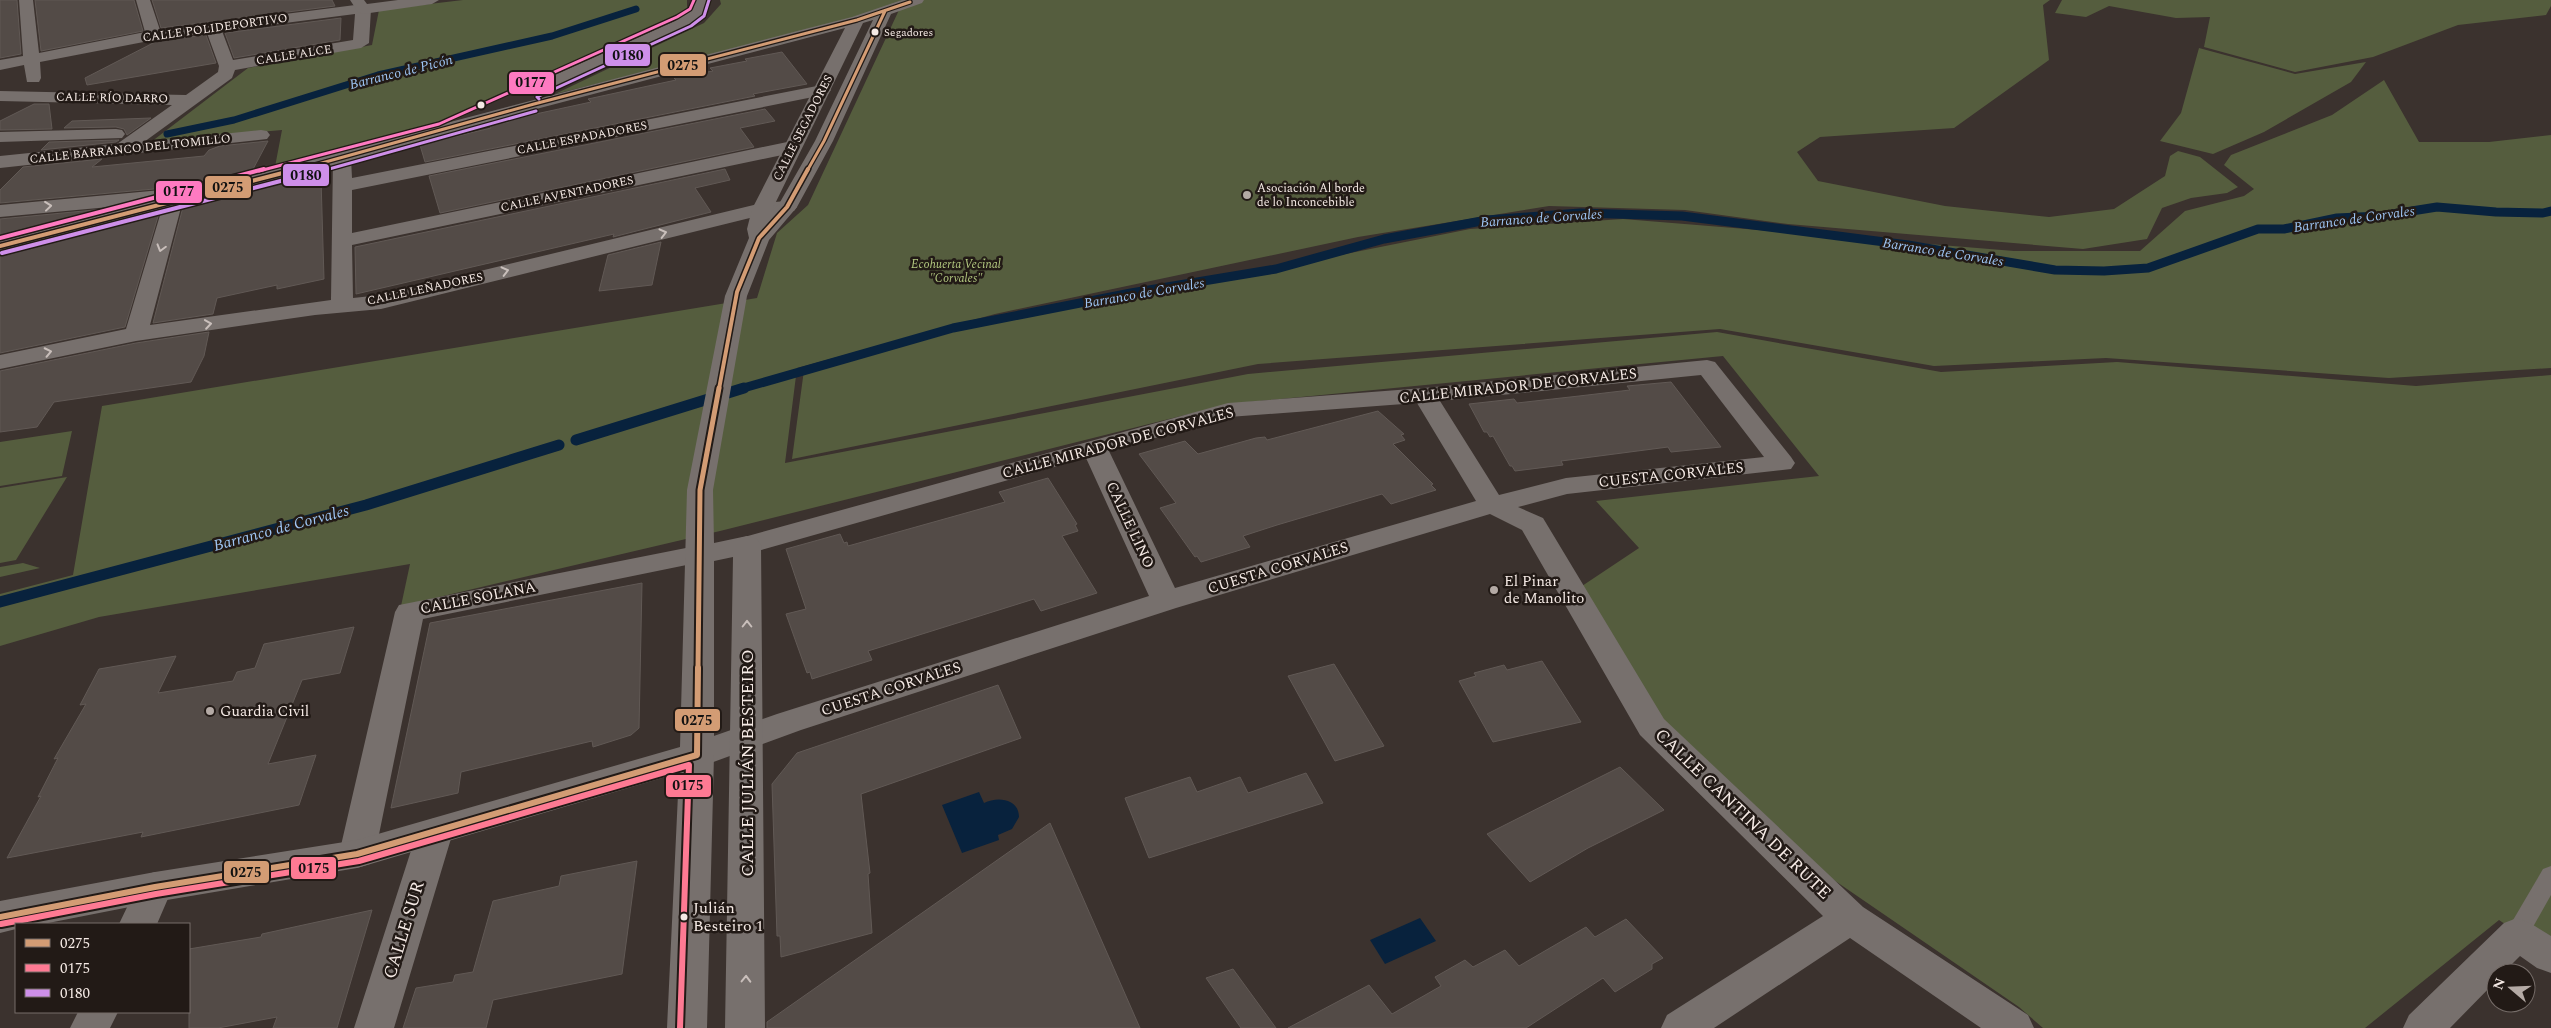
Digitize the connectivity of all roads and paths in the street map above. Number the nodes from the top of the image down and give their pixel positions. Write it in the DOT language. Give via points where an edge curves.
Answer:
graph roads {
  1 [pos="26,0"];
  2 [pos="143,0"];
  3 [pos="432,0"];
  4 [pos="702,0"];
  5 [pos="917,0"];
  6 [pos="360,5"];
  7 [pos="885,11"];
  8 [pos="857,20"];
  9 [pos="213,27"];
  10 [pos="154,35"];
  11 [pos="29,60"];
  12 [pos="227,66"];
  13 [pos="0,67"];
  14 [pos="822,90"];
  15 [pos="33,97"];
  16 [pos="532,98"];
  17 [pos="3,100"];
  18 [pos="191,100"];
  19 [pos="144,133"];
  20 [pos="261,135"];
  21 [pos="0,137"];
  22 [pos="792,147"];
  23 [pos="121,150"];
  24 [pos="342,158"];
  25 [pos="0,162"];
  26 [pos="342,186"];
  27 [pos="214,191"];
  28 [pos="174,201"];
  29 [pos="787,207"];
  30 [pos="105,209"];
  31 [pos="762,209"];
  32 [pos="0,211"];
  33 [pos="759,238"];
  34 [pos="342,241"];
  35 [pos="0,246"];
  36 [pos="342,306"];
  37 [pos="136,334"];
  38 [pos="0,362"];
  39 [pos="1424,396"];
  40 [pos="1095,449"];
  41 [pos="1782,463"];
  42 [pos="1492,505"];
  43 [pos="747,545"];
  44 [pos="701,554"];
  45 [pos="1166,601"];
  46 [pos="748,737"];
  47 [pos="696,755"];
  48 [pos="435,832"];
  49 [pos="357,854"];
  50 [pos="2551,875"];
  51 [pos="156,887"];
  52 [pos="1850,918"];
  53 [pos="3,921"];
  54 [pos="138,923"];
  55 [pos="2517,934"];
  56 [pos="2551,956"];
  57 [pos="98,1013"];
  58 [pos="90,1028"];
  59 [pos="374,1028"];
  60 [pos="686,1028"];
  61 [pos="745,1028"];
  62 [pos="1681,1028"];
  63 [pos="2014,1028"];
  64 [pos="2423,1028"];
  1 -- 11 [label="street"];
  2 -- 10 [label="street"];
  3 -- 6 [label="street, CALLE POLIDEPORTIVO"];
  4 -- 16 [label="street" via="701,9 680,24"];
  5 -- 7 [label="street"];
  6 -- 9 [label="street, CALLE POLIDEPORTIVO"];
  6 -- 12 [label="street, CALLE ALCE" via="361,44"];
  7 -- 8 [label="street"];
  7 -- 29 [label="street, CALLE SEGADORES" via="824,141"];
  8 -- 14 [label="street, CALLE SEGADORES"];
  8 -- 16 [label="street"];
  9 -- 10 [label="street, CALLE POLIDEPORTIVO"];
  9 -- 12 [label="street"];
  10 -- 11 [label="street, CALLE POLIDEPORTIVO"];
  11 -- 13 [label="street, CALLE POLIDEPORTIVO"];
  11 -- 15 [label="street" via="35,90"];
  12 -- 18 [label="street" via="226,74"];
  13 -- 17 [label="street" via="15,66 20,92"];
  14 -- 22 [label="street, CALLE SEGADORES"];
  14 -- 26 [label="street, CALLE ESPADADORES"];
  15 -- 17 [label="street, CALLE RÍO DARRO"];
  15 -- 18 [label="street, CALLE RÍO DARRO"];
  16 -- 24 [label="street" via="441,131"];
  18 -- 19 [label="street"];
  19 -- 21 [label="street, CALLE BARRANCO DEL TOMILLO"];
  19 -- 23 [label="street"];
  20 -- 23 [label="street, CALLE BARRANCO DEL TOMILLO"];
  22 -- 31 [label="street, CALLE SEGADORES"];
  22 -- 34 [label="street, CALLE AVENTADORES"];
  23 -- 25 [label="street, CALLE BARRANCO DEL TOMILLO"];
  24 -- 26 [label="street"];
  24 -- 27 [label="street"];
  26 -- 34 [label="street"];
  27 -- 28 [label="street"];
  27 -- 30 [label="street"];
  28 -- 30 [label="street"];
  28 -- 37 [label="street, one-way"];
  29 -- 31 [label="street, CALLE LEÑADORES"];
  29 -- 33 [label="street, CALLE SEGADORES"];
  32 -- 30 [label="street, one-way"];
  30 -- 35 [label="street"];
  31 -- 33 [label="street, CALLE SEGADORES" via="757,228"];
  36 -- 31 [label="street, CALLE LEÑADORES, one-way" via="381,302"];
  33 -- 44 [label="street, CALLE SEGADORES" via="736,296 700,490"];
  34 -- 36 [label="street"];
  37 -- 36 [label="street, CALLE LEÑADORES, one-way"];
  38 -- 37 [label="street, CALLE LEÑADORES, one-way"];
  39 -- 40 [label="street, CALLE MIRADOR DE CORVALES" via="1228,410"];
  39 -- 41 [label="street, CALLE MIRADOR DE CORVALES" via="1707,367"];
  39 -- 42 [label="street"];
  40 -- 43 [label="street, CALLE MIRADOR DE CORVALES"];
  40 -- 45 [label="street, CALLE LINO"];
  41 -- 42 [label="street, CUESTA CORVALES" via="1566,486"];
  42 -- 45 [label="street, CUESTA CORVALES"];
  42 -- 52 [label="street, CALLE CANTINA DE RUTE" via="1533,524 1652,727"];
  43 -- 44 [label="street"];
  46 -- 43 [label="street, CALLE JULIÁN BESTEIRO, one-way"];
  44 -- 47 [label="street, CALLE SEGADORES"];
  44 -- 49 [label="street, CALLE SOLANA" via="410,612"];
  45 -- 46 [label="street, CUESTA CORVALES"];
  46 -- 47 [label="street, CUESTA CORVALES"];
  61 -- 46 [label="street, CALLE JULIÁN BESTEIRO, one-way"];
  47 -- 48 [label="street, CUESTA CORVALES"];
  47 -- 60 [label="street"];
  48 -- 49 [label="street, CUESTA CORVALES"];
  48 -- 59 [label="street, CALLE SUR"];
  49 -- 51 [label="street, CUESTA CORVALES"];
  50 -- 55 [label="lane"];
  51 -- 53 [label="street, CUESTA CORVALES"];
  51 -- 54 [label="street"];
  52 -- 62 [label="street"];
  52 -- 63 [label="street, CALLE CANTINA DE RUTE"];
  55 -- 56 [label="street"];
  55 -- 64 [label="street"];
  57 -- 58 [label="street"];
}
